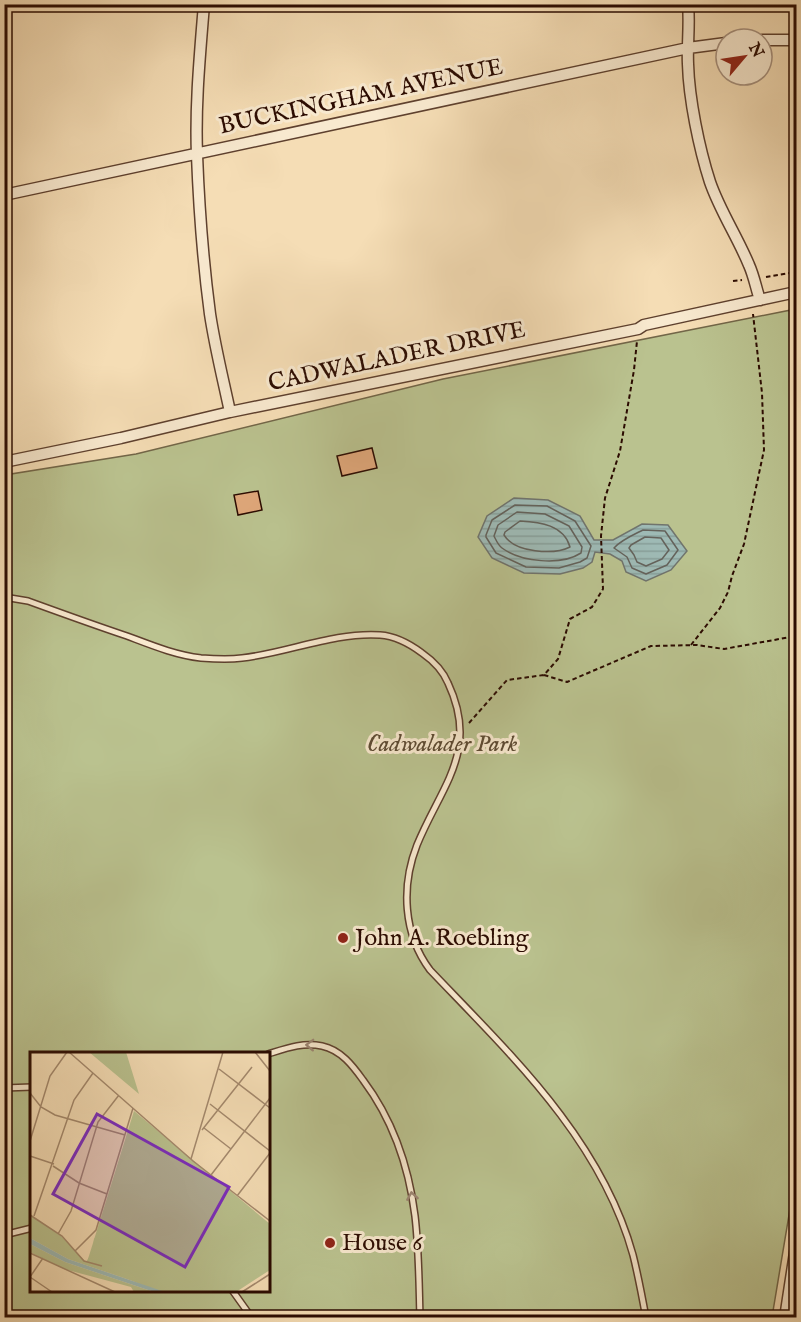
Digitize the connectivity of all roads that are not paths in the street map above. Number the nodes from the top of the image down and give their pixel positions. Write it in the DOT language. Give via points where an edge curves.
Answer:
graph roads {
  1 [pos="204,4"];
  2 [pos="688,4"];
  3 [pos="774,40"];
  4 [pos="796,40"];
  5 [pos="714,45"];
  6 [pos="688,48"];
  7 [pos="197,153"];
  8 [pos="4,195"];
  9 [pos="796,292"];
  10 [pos="756,301"];
  11 [pos="230,412"];
  12 [pos="4,462"];
  13 [pos="4,597"];
  14 [pos="270,1053"];
  15 [pos="30,1087"];
  16 [pos="4,1088"];
  17 [pos="30,1228"];
  18 [pos="4,1235"];
  19 [pos="796,1246"];
  20 [pos="233,1292"];
  21 [pos="252,1317"];
  22 [pos="420,1317"];
  23 [pos="646,1317"];
  24 [pos="785,1317"];
  1 -- 7 [label="street"];
  2 -- 6 [label="street"];
  3 -- 4 [label="street"];
  5 -- 6 [label="street, BUCKINGHAM AVENUE"];
  6 -- 7 [label="street, BUCKINGHAM AVENUE"];
  6 -- 10 [label="street" via="692,99 710,182 750,267"];
  7 -- 8 [label="street, BUCKINGHAM AVENUE"];
  7 -- 11 [label="street" via="210,314"];
  9 -- 10 [label="street, CADWALADER DRIVE"];
  10 -- 11 [label="street, CADWALADER DRIVE" via="638,329"];
  11 -- 12 [label="street, CADWALADER DRIVE"];
  13 -- 23 [label="lane" via="28,601 172,652 200,658 242,658 347,636 382,635 414,647 446,678 457,708 460,736 453,771 410,867 407,909 414,944 430,970 508,1052 577,1137 625,1233"];
  22 -- 14 [label="lane, one-way" via="410,1185 388,1120 371,1090 353,1066 331,1048 296,1045"];
  15 -- 16 [label="lane"];
  17 -- 18 [label="lane"];
  19 -- 24 [label="street"];
  20 -- 21 [label="lane"];
}
